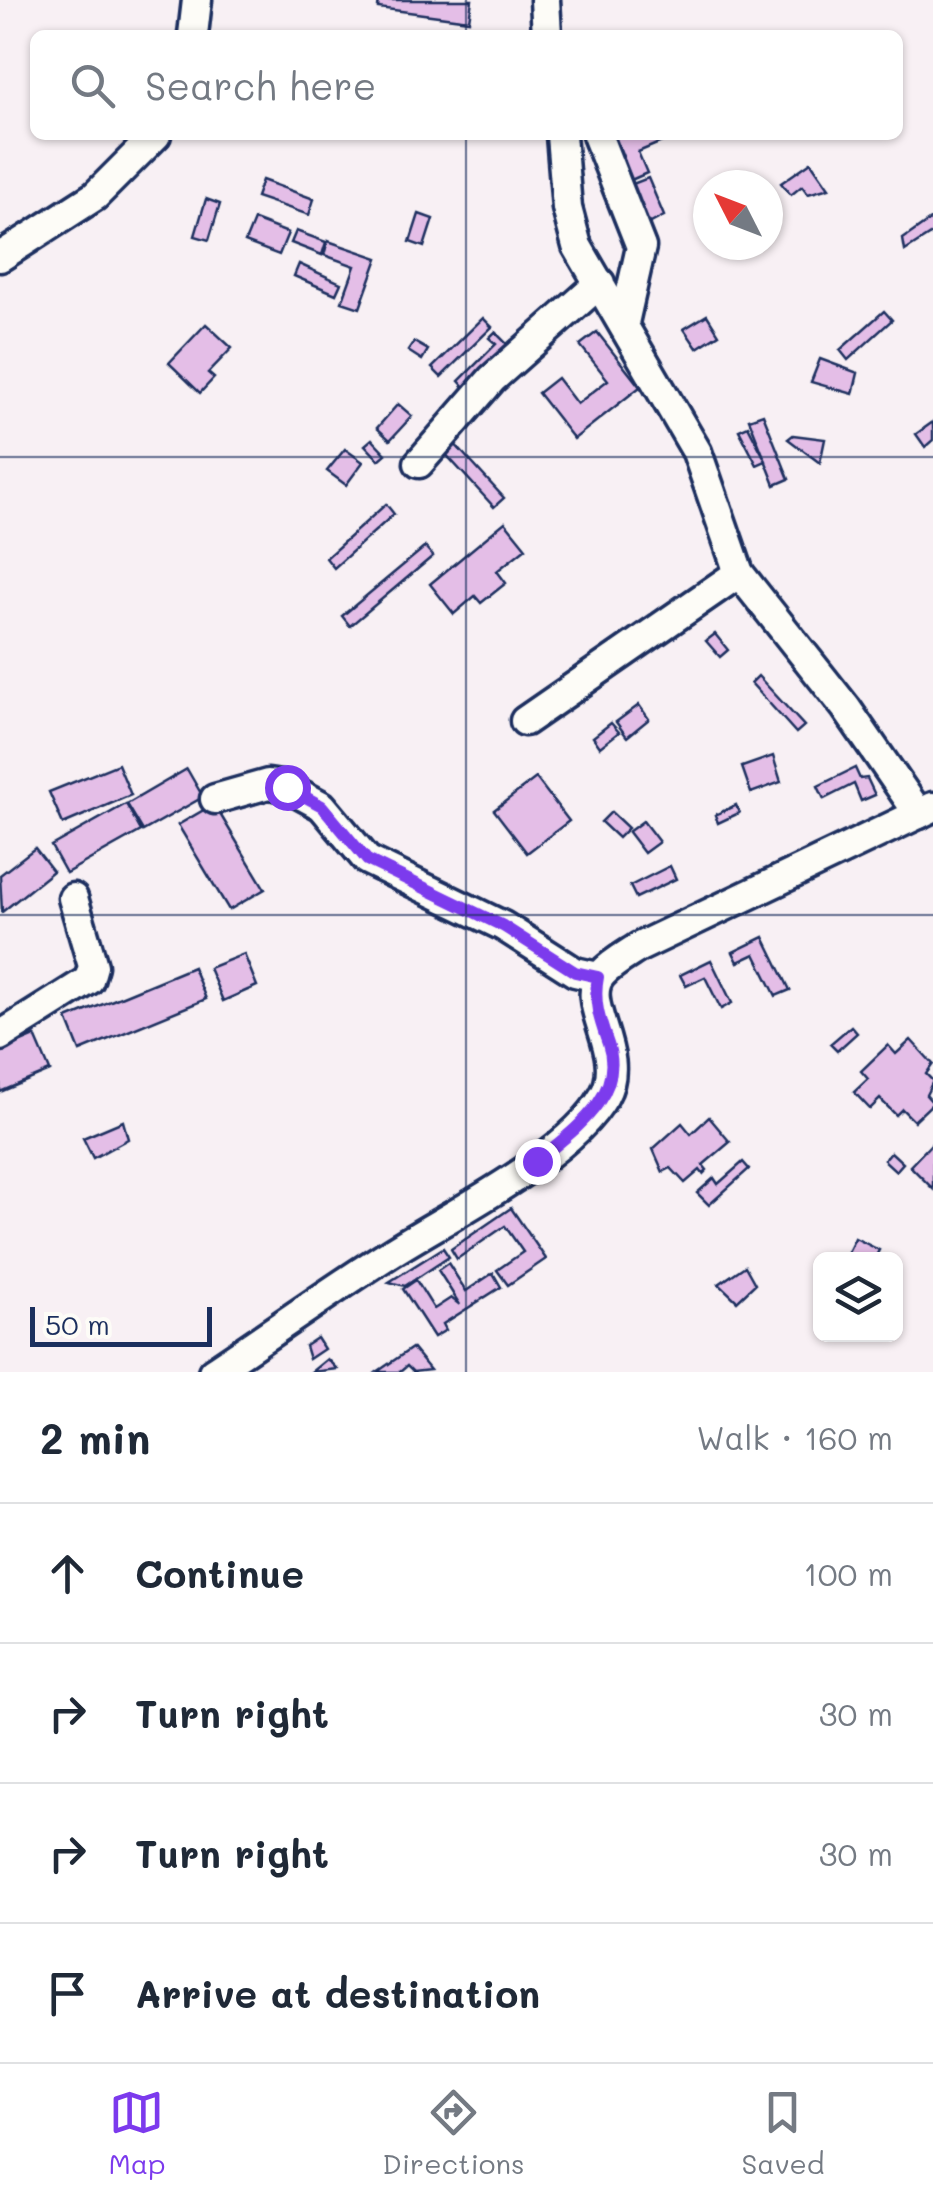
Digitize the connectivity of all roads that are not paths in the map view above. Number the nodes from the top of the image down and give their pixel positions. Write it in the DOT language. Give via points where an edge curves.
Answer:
graph roads {
  1 [pos="197,0"];
  2 [pos="194,30"];
  3 [pos="151,140"];
  4 [pos="561,140"];
  5 [pos="599,140"];
  6 [pos="0,257"];
  7 [pos="600,282"];
  8 [pos="624,323"];
  9 [pos="419,464"];
  10 [pos="739,573"];
  11 [pos="525,721"];
  12 [pos="214,798"];
  13 [pos="926,810"];
  14 [pos="73,898"];
  15 [pos="598,977"];
  16 [pos="0,1036"];
  17 [pos="213,1372"];
  1 -- 2 [label="street"];
  3 -- 6 [label="street" via="95,196"];
  4 -- 7 [label="street" via="571,230"];
  5 -- 8 [label="street" via="641,247"];
  7 -- 8 [label="street"];
  7 -- 9 [label="street" via="492,379"];
  8 -- 10 [label="street" via="697,452"];
  10 -- 11 [label="street"];
  10 -- 13 [label="street"];
  12 -- 15 [label="street" via="268,784 287,787 322,806 367,860 503,926 575,972"];
  13 -- 15 [label="street" via="639,947"];
  14 -- 16 [label="street" via="92,966 89,980"];
  15 -- 17 [label="street" via="597,1012 614,1066 585,1121 537,1161"];
}
